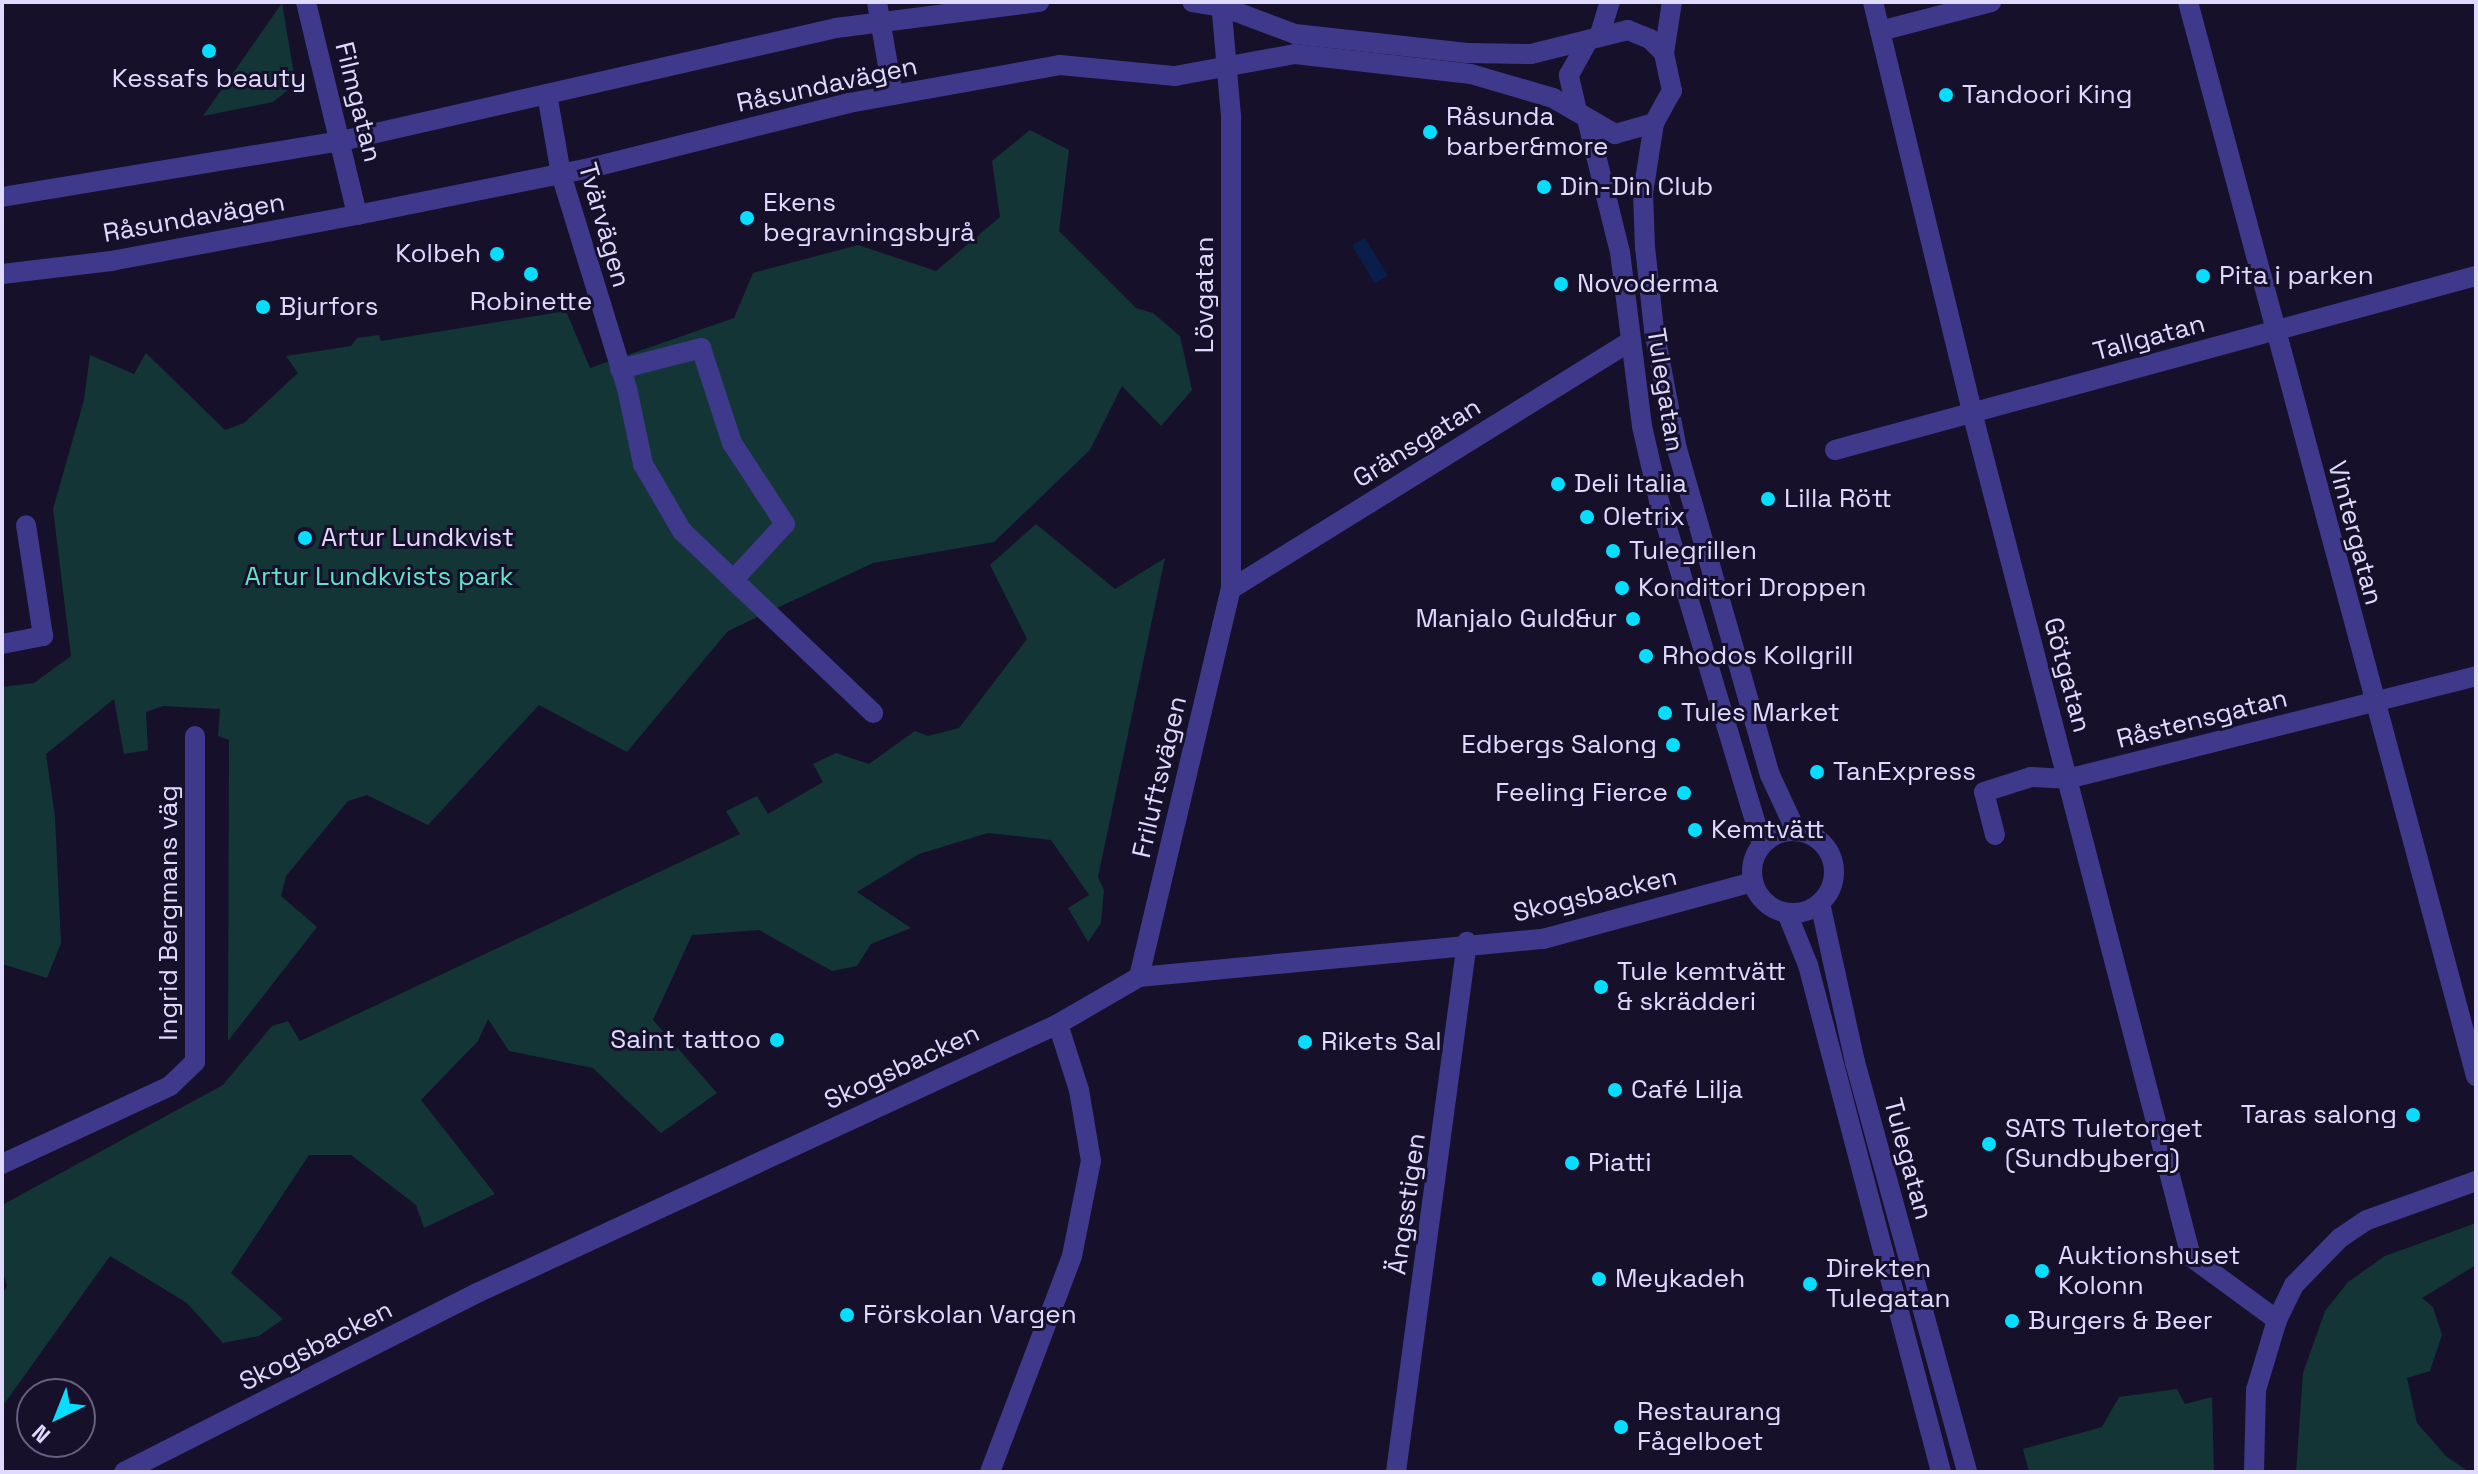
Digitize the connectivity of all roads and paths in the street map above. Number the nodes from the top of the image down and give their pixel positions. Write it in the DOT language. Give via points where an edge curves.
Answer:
graph roads {
  1 [pos="306,2"];
  2 [pos="1039,2"];
  3 [pos="1192,2"];
  4 [pos="1610,2"];
  5 [pos="1672,2"];
  6 [pos="1873,2"];
  7 [pos="1991,2"];
  8 [pos="2188,2"];
  9 [pos="1222,5"];
  10 [pos="879,12"];
  11 [pos="1880,31"];
  12 [pos="1594,38"];
  13 [pos="1664,53"];
  14 [pos="1228,65"];
  15 [pos="547,94"];
  16 [pos="893,95"];
  17 [pos="1582,117"];
  18 [pos="1654,123"];
  19 [pos="341,141"];
  20 [pos="561,174"];
  21 [pos="2,197"];
  22 [pos="357,215"];
  23 [pos="2,274"];
  24 [pos="2476,276"];
  25 [pos="2274,332"];
  26 [pos="1630,342"];
  27 [pos="620,369"];
  28 [pos="1972,412"];
  29 [pos="1835,450"];
  30 [pos="26,525"];
  31 [pos="734,579"];
  32 [pos="1231,589"];
  33 [pos="2,644"];
  34 [pos="2476,676"];
  35 [pos="2374,703"];
  36 [pos="873,713"];
  37 [pos="195,736"];
  38 [pos="2067,779"];
  39 [pos="1796,831"];
  40 [pos="1995,835"];
  41 [pos="1762,844"];
  42 [pos="1753,882"];
  43 [pos="1820,903"];
  44 [pos="1787,913"];
  45 [pos="1467,942"];
  46 [pos="1139,977"];
  47 [pos="1058,1024"];
  48 [pos="1844,1064"];
  49 [pos="2476,1076"];
  50 [pos="2,1164"];
  51 [pos="2476,1181"];
  52 [pos="2277,1320"];
  53 [pos="124,1472"];
  54 [pos="990,1472"];
  55 [pos="1396,1472"];
  56 [pos="1941,1472"];
  57 [pos="1967,1472"];
  58 [pos="2254,1472"];
  1 -- 19 [label="street, Filmgatan"];
  2 -- 10 [label="street, Råsundavägen"];
  3 -- 9 [label="street"];
  4 -- 12 [label="street"];
  5 -- 13 [label="street"];
  6 -- 11 [label="street, Götgatan"];
  7 -- 11 [label="street"];
  8 -- 25 [label="street, Vintergatan"];
  9 -- 12 [label="street" via="1295,34 1467,53 1531,54"];
  9 -- 14 [label="street, Lövgatan"];
  10 -- 15 [label="street, Råsundavägen"];
  10 -- 16 [label="street"];
  11 -- 28 [label="street, Götgatan"];
  12 -- 13 [label="street" via="1640,33"];
  12 -- 17 [label="street, Tulegatan" via="1569,75"];
  13 -- 18 [label="street" via="1672,91"];
  14 -- 16 [label="street, Råsundavägen" via="1175,76 1060,65"];
  14 -- 17 [label="street, Råsundavägen" via="1295,54 1471,74 1527,87"];
  14 -- 32 [label="street, Lövgatan"];
  15 -- 19 [label="street, Råsundavägen"];
  15 -- 20 [label="street, Tvärvägen"];
  16 -- 20 [label="street, Råsundavägen"];
  17 -- 18 [label="street, Råsundavägen" via="1615,134"];
  17 -- 26 [label="street, Tulegatan" via="1620,252"];
  18 -- 39 [label="street, Tulegatan" via="1643,193 1645,247 1674,434 1770,775"];
  19 -- 21 [label="street, Råsundavägen"];
  19 -- 22 [label="street, Filmgatan"];
  20 -- 22 [label="street, Råsundavägen"];
  20 -- 27 [label="street, Tvärvägen"];
  22 -- 23 [label="street, Råsundavägen" via="111,261"];
  24 -- 25 [label="street, Tallgatan"];
  25 -- 28 [label="street, Tallgatan"];
  25 -- 35 [label="street, Vintergatan"];
  26 -- 32 [label="street, Gränsgatan"];
  26 -- 41 [label="street, Tulegatan" via="1659,501"];
  27 -- 31 [label="street, Tvärvägen" via="643,464 682,531"];
  27 -- 31 [label="street" via="701,348 732,443 785,524"];
  28 -- 29 [label="street, Tallgatan"];
  28 -- 38 [label="street, Götgatan"];
  30 -- 33 [label="street" via="43,636"];
  31 -- 36 [label="street, Tvärvägen"];
  32 -- 46 [label="street, Friluftsvägen"];
  34 -- 35 [label="street, Råstensgatan"];
  35 -- 38 [label="street, Råstensgatan"];
  35 -- 49 [label="street, Vintergatan"];
  37 -- 50 [label="street, Ingrid Bergmans väg" via="195,1062 170,1086"];
  38 -- 40 [label="street, Råstensgatan" via="2031,777 1984,792"];
  38 -- 52 [label="street, Götgatan" via="2191,1257"];
  39 -- 41 [label="street"];
  39 -- 43 [label="street" via="1823,844 1832,861 1833,881"];
  41 -- 42 [label="street" via="1753,863"];
  42 -- 44 [label="street, Tulegatan" via="1768,906"];
  42 -- 45 [label="street, Skogsbacken" via="1543,939"];
  43 -- 44 [label="street" via="1805,912"];
  43 -- 48 [label="street, Tulegatan"];
  44 -- 48 [label="street, Tulegatan"];
  45 -- 46 [label="street, Skogsbacken"];
  45 -- 55 [label="street, Ängsstigen"];
  46 -- 47 [label="street, Skogsbacken"];
  47 -- 53 [label="street, Skogsbacken" via="477,1293"];
  47 -- 54 [label="street" via="1079,1090 1091,1161 1072,1256"];
  48 -- 56 [label="street, Tulegatan" via="1857,1152"];
  48 -- 57 [label="street, Tulegatan" via="1877,1146"];
  51 -- 52 [label="street" via="2405,1204 2340,1238 2294,1285"];
  52 -- 58 [label="street" via="2256,1390"];
}
